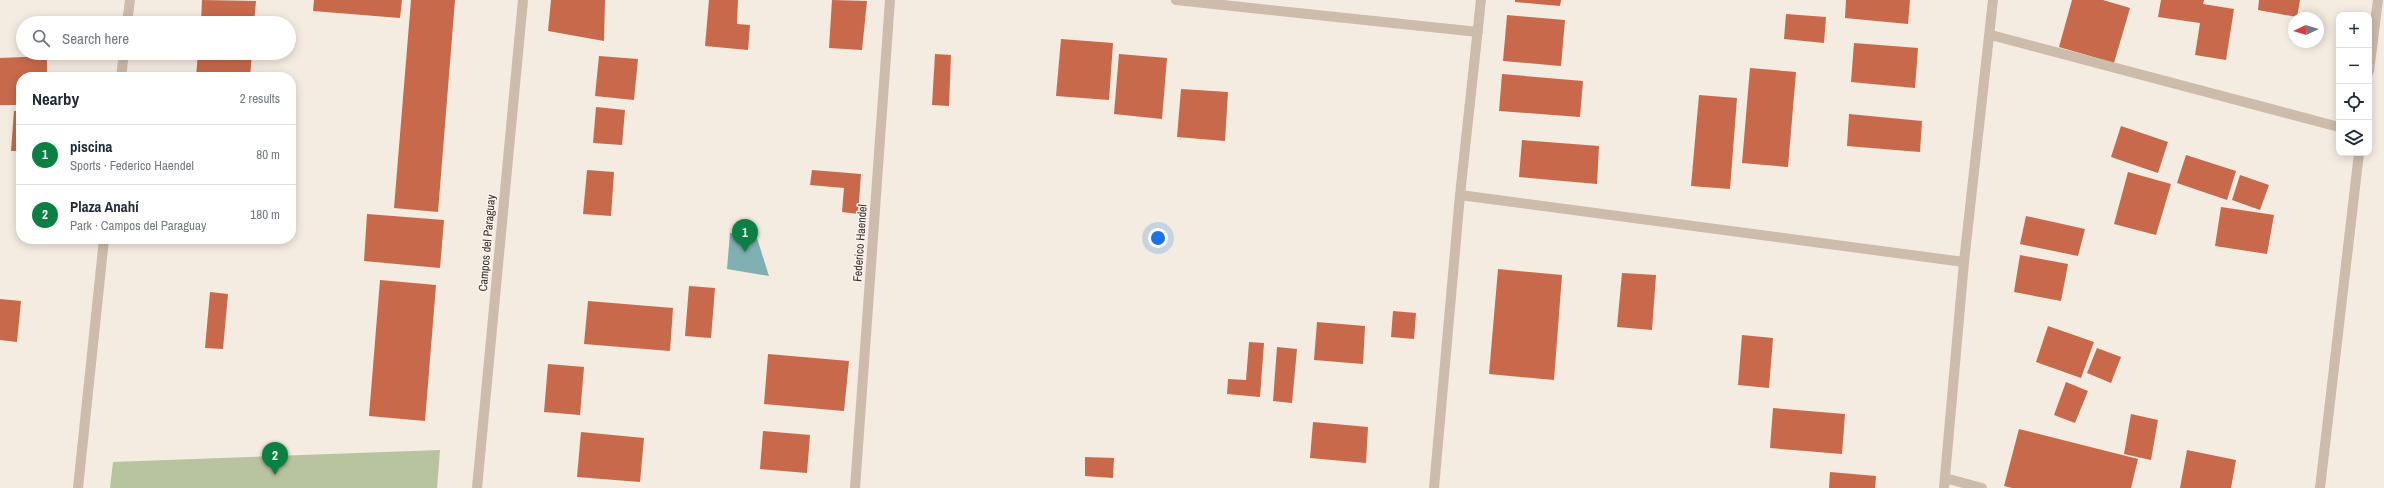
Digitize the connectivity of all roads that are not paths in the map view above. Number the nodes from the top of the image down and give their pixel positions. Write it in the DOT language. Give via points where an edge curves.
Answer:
graph roads {
  1 [pos="130,0"];
  2 [pos="523,0"];
  3 [pos="890,0"];
  4 [pos="1176,0"];
  5 [pos="1481,0"];
  6 [pos="1993,0"];
  7 [pos="2378,0"];
  8 [pos="128,16"];
  9 [pos="1478,32"];
  10 [pos="1991,35"];
  11 [pos="2372,48"];
  12 [pos="123,60"];
  13 [pos="122,72"];
  14 [pos="2336,126"];
  15 [pos="2359,156"];
  16 [pos="1460,195"];
  17 [pos="103,244"];
  18 [pos="1964,262"];
  19 [pos="1945,483"];
  20 [pos="78,488"];
  21 [pos="477,488"];
  22 [pos="855,488"];
  23 [pos="1434,488"];
  24 [pos="1982,488"];
  25 [pos="2320,488"];
  1 -- 8 [label="street"];
  2 -- 21 [label="street, Campos del Paraguay"];
  3 -- 22 [label="street, Federico Haendel"];
  4 -- 9 [label="street"];
  5 -- 9 [label="street"];
  6 -- 10 [label="street"];
  7 -- 11 [label="street"];
  9 -- 16 [label="street"];
  10 -- 14 [label="street"];
  10 -- 18 [label="street"];
  12 -- 13 [label="street"];
  15 -- 25 [label="street"];
  16 -- 18 [label="street"];
  16 -- 23 [label="street"];
  17 -- 20 [label="street"];
  18 -- 19 [label="street"];
  19 -- 24 [label="street"];
}
